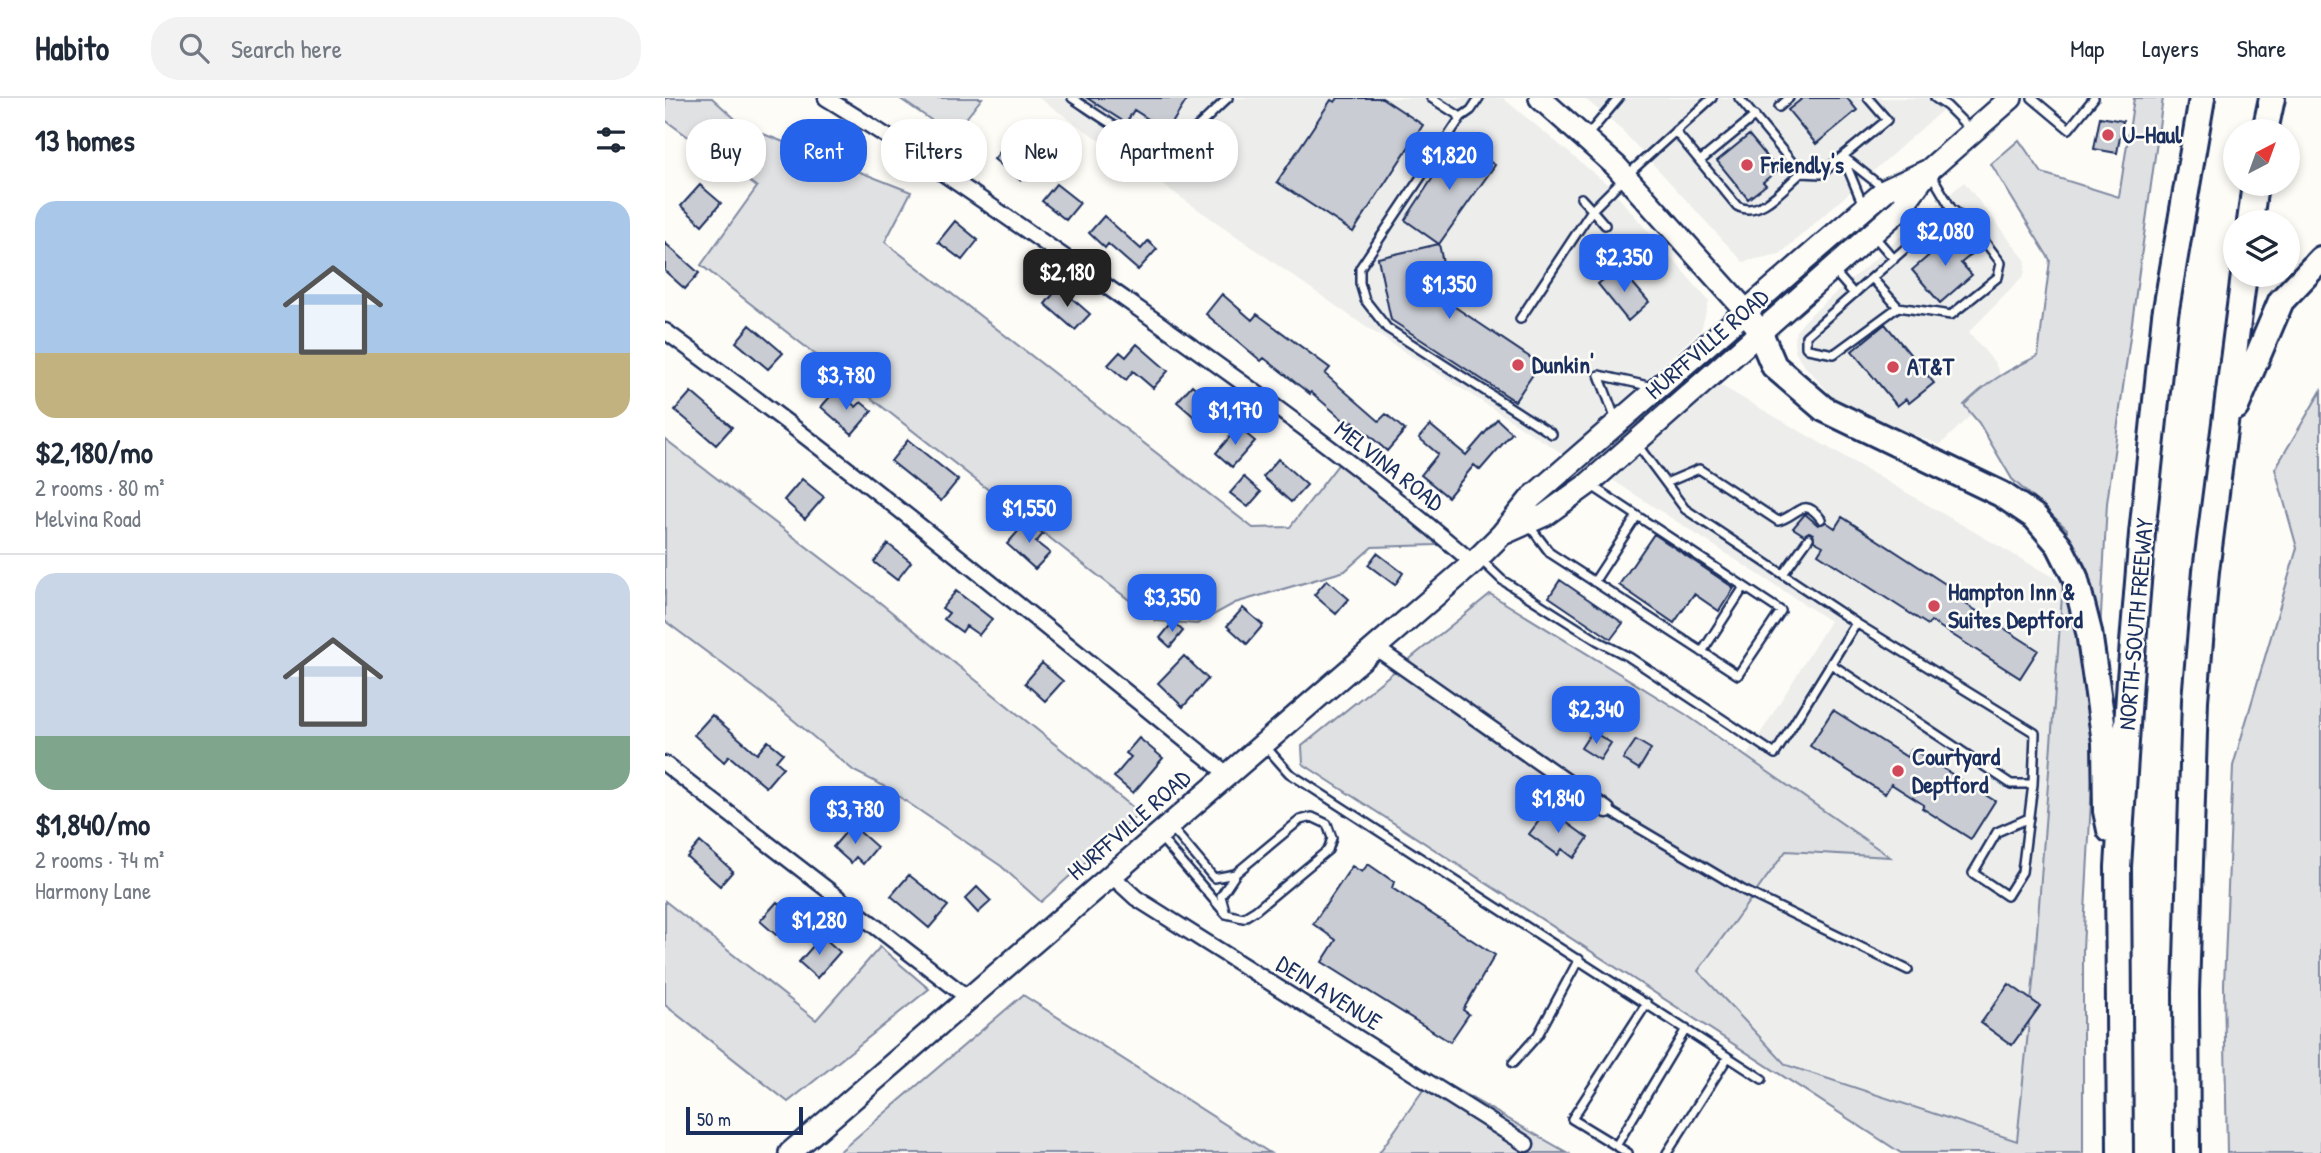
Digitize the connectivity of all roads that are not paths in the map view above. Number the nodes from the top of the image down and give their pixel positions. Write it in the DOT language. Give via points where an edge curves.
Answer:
graph roads {
  1 [pos="826,98"];
  2 [pos="1072,98"];
  3 [pos="1228,98"];
  4 [pos="1431,98"];
  5 [pos="1479,98"];
  6 [pos="1540,98"];
  7 [pos="1619,98"];
  8 [pos="1712,98"];
  9 [pos="1739,98"];
  10 [pos="1789,98"];
  11 [pos="1868,98"];
  12 [pos="1935,98"];
  13 [pos="2011,98"];
  14 [pos="2032,98"];
  15 [pos="2094,98"];
  16 [pos="2202,98"];
  17 [pos="2272,98"];
  18 [pos="1779,107"];
  19 [pos="1755,116"];
  20 [pos="1461,117"];
  21 [pos="2268,119"];
  22 [pos="1675,131"];
  23 [pos="1973,131"];
  24 [pos="1586,137"];
  25 [pos="1843,157"];
  26 [pos="1700,162"];
  27 [pos="1929,170"];
  28 [pos="1801,173"];
  29 [pos="1626,176"];
  30 [pos="1886,190"];
  31 [pos="1581,198"];
  32 [pos="1951,208"];
  33 [pos="1864,209"];
  34 [pos="1592,210"];
  35 [pos="1605,225"];
  36 [pos="1872,234"];
  37 [pos="1894,259"];
  38 [pos="2321,259"];
  39 [pos="1832,269"];
  40 [pos="1872,278"];
  41 [pos="2242,287"];
  42 [pos="1854,294"];
  43 [pos="1898,307"];
  44 [pos="1746,311"];
  45 [pos="1520,319"];
  46 [pos="665,331"];
  47 [pos="1760,333"];
  48 [pos="1657,388"];
  49 [pos="1617,423"];
  50 [pos="2225,430"];
  51 [pos="1552,434"];
  52 [pos="1635,442"];
  53 [pos="1666,483"];
  54 [pos="1588,484"];
  55 [pos="1637,516"];
  56 [pos="1821,519"];
  57 [pos="1527,523"];
  58 [pos="1501,535"];
  59 [pos="1809,538"];
  60 [pos="1475,560"];
  61 [pos="1783,574"];
  62 [pos="1594,582"];
  63 [pos="1744,587"];
  64 [pos="1856,623"];
  65 [pos="1376,648"];
  66 [pos="1702,652"];
  67 [pos="1831,664"];
  68 [pos="1264,744"];
  69 [pos="665,764"];
  70 [pos="1227,774"];
  71 [pos="2033,784"];
  72 [pos="1607,810"];
  73 [pos="2029,818"];
  74 [pos="1163,829"];
  75 [pos="2118,867"];
  76 [pos="1235,874"];
  77 [pos="1111,875"];
  78 [pos="1226,914"];
  79 [pos="1579,959"];
  80 [pos="1908,970"];
  81 [pos="968,998"];
  82 [pos="1647,1003"];
  83 [pos="1686,1029"];
  84 [pos="1728,1057"];
  85 [pos="1513,1063"];
  86 [pos="1762,1079"];
  87 [pos="1526,1144"];
  88 [pos="1616,1146"];
  89 [pos="790,1153"];
  90 [pos="1628,1153"];
  91 [pos="1667,1153"];
  92 [pos="2120,1153"];
  93 [pos="2187,1153"];
  1 -- 60 [label="street, MELVINA ROAD" via="948,175 1175,334"];
  2 -- 3 [label="lane" via="1134,138 1165,145 1188,134"];
  4 -- 20 [label="lane"];
  5 -- 20 [label="lane"];
  6 -- 24 [label="main road"];
  7 -- 24 [label="lane"];
  8 -- 22 [label="lane"];
  9 -- 19 [label="lane"];
  10 -- 18 [label="lane"];
  11 -- 25 [label="lane" via="1887,120"];
  12 -- 23 [label="lane"];
  13 -- 23 [label="main road, HURFFVILLE ROAD"];
  14 -- 15 [label="lane" via="2069,130"];
  16 -- 75 [label="highway, NORTH-SOUTH FREEWAY" via="2165,315 2141,534"];
  17 -- 21 [label="highway"];
  19 -- 26 [label="lane"];
  19 -- 28 [label="lane"];
  20 -- 51 [label="lane" via="1360,268 1360,283 1365,300 1387,328"];
  22 -- 26 [label="lane"];
  22 -- 29 [label="lane"];
  23 -- 27 [label="main road, HURFFVILLE ROAD"];
  24 -- 29 [label="main road"];
  25 -- 28 [label="lane" via="1821,174"];
  25 -- 30 [label="lane"];
  25 -- 33 [label="lane"];
  26 -- 28 [label="lane" via="1737,206 1748,210 1759,208"];
  27 -- 30 [label="main road, HURFFVILLE ROAD"];
  27 -- 32 [label="lane"];
  27 -- 36 [label="main road, HURFFVILLE ROAD" via="1900,209"];
  29 -- 34 [label="lane"];
  29 -- 44 [label="main road"];
  30 -- 33 [label="main road, HURFFVILLE ROAD"];
  31 -- 34 [label="lane"];
  32 -- 37 [label="lane"];
  32 -- 43 [label="lane" via="1976,230 2001,263 1997,277 1951,315"];
  33 -- 44 [label="main road, HURFFVILLE ROAD"];
  34 -- 35 [label="lane"];
  34 -- 45 [label="lane"];
  36 -- 37 [label="lane"];
  36 -- 39 [label="main road, HURFFVILLE ROAD"];
  37 -- 40 [label="lane"];
  38 -- 50 [label="highway" via="2281,301"];
  39 -- 42 [label="lane"];
  39 -- 47 [label="main road, HURFFVILLE ROAD"];
  40 -- 42 [label="lane"];
  40 -- 43 [label="lane"];
  41 -- 50 [label="highway"];
  42 -- 43 [label="lane" via="1806,336 1808,349 1834,354"];
  44 -- 47 [label="main road"];
  44 -- 48 [label="main road, HURFFVILLE ROAD"];
  46 -- 70 [label="street" via="988,581"];
  47 -- 52 [label="main road, HURFFVILLE ROAD"];
  47 -- 75 [label="highway" via="1774,366 1824,409 2001,494 2035,517 2059,545 2075,577 2089,632 2105,741 2106,811"];
  48 -- 49 [label="main road, HURFFVILLE ROAD"];
  48 -- 49 [label="lane" via="1599,375"];
  49 -- 58 [label="main road, HURFFVILLE ROAD" via="1531,498"];
  50 -- 93 [label="highway" via="2195,700 2186,992"];
  52 -- 53 [label="lane"];
  52 -- 54 [label="main road, HURFFVILLE ROAD"];
  53 -- 56 [label="lane" via="1699,469 1778,521 1808,507"];
  53 -- 61 [label="lane" via="1685,509"];
  54 -- 55 [label="lane"];
  54 -- 57 [label="main road, HURFFVILLE ROAD"];
  55 -- 62 [label="lane"];
  55 -- 63 [label="lane"];
  57 -- 58 [label="main road, HURFFVILLE ROAD"];
  57 -- 62 [label="lane" via="1550,553"];
  58 -- 60 [label="main road, HURFFVILLE ROAD"];
  59 -- 61 [label="lane"];
  60 -- 65 [label="main road, HURFFVILLE ROAD"];
  60 -- 67 [label="lane" via="1775,754"];
  61 -- 64 [label="lane"];
  62 -- 66 [label="lane"];
  63 -- 66 [label="lane"];
  63 -- 66 [label="lane" via="1781,611 1738,676"];
  64 -- 67 [label="lane"];
  64 -- 71 [label="lane" via="2035,733"];
  65 -- 68 [label="main road, HURFFVILLE ROAD"];
  65 -- 72 [label="street"];
  67 -- 71 [label="lane" via="2011,784"];
  68 -- 70 [label="main road, HURFFVILLE ROAD"];
  68 -- 79 [label="lane" via="1289,773"];
  69 -- 81 [label="street"];
  70 -- 74 [label="main road, HURFFVILLE ROAD"];
  71 -- 73 [label="lane"];
  72 -- 80 [label="lane" via="1743,890"];
  73 -- 73 [label="lane" via="2022,872 2007,896 1973,873 1997,832"];
  74 -- 76 [label="lane" via="1214,878"];
  74 -- 77 [label="main road, HURFFVILLE ROAD"];
  74 -- 78 [label="lane"];
  75 -- 92 [label="highway, NORTH-SOUTH FREEWAY"];
  76 -- 78 [label="lane" via="1221,896"];
  76 -- 78 [label="lane" via="1300,820 1312,817 1327,824 1332,838 1328,850 1256,910 1243,918"];
  77 -- 81 [label="main road, HURFFVILLE ROAD"];
  77 -- 87 [label="street, DEIN AVENUE" via="1136,898"];
  79 -- 82 [label="lane"];
  79 -- 85 [label="lane" via="1538,1035"];
  81 -- 89 [label="main road, HURFFVILLE ROAD"];
  82 -- 83 [label="lane"];
  82 -- 88 [label="lane" via="1572,1119"];
  83 -- 84 [label="lane"];
  83 -- 88 [label="lane"];
  84 -- 86 [label="lane"];
  84 -- 91 [label="lane"];
  88 -- 90 [label="lane"];
}
